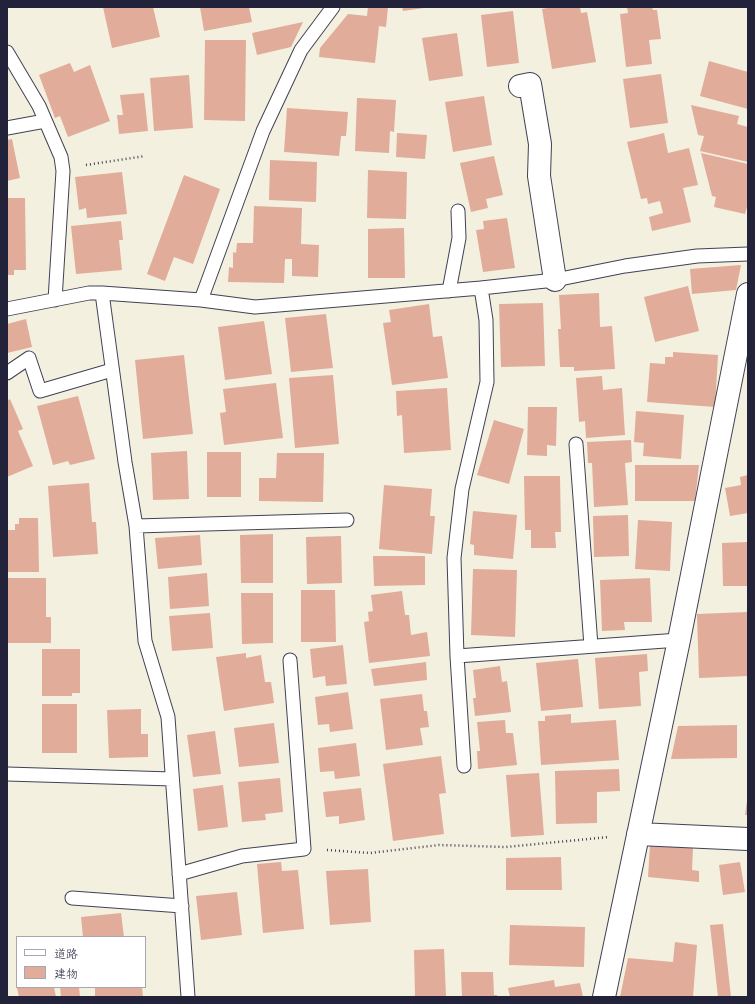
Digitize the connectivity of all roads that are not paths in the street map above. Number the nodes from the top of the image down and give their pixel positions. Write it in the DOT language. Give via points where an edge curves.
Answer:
graph roads {
  1 [pos="333,7"];
  2 [pos="7,52"];
  3 [pos="520,86"];
  4 [pos="45,121"];
  5 [pos="7,128"];
  6 [pos="458,211"];
  7 [pos="748,254"];
  8 [pos="555,280"];
  9 [pos="481,288"];
  10 [pos="449,291"];
  11 [pos="102,293"];
  12 [pos="748,294"];
  13 [pos="55,300"];
  14 [pos="201,300"];
  15 [pos="7,309"];
  16 [pos="112,370"];
  17 [pos="7,373"];
  18 [pos="576,444"];
  19 [pos="348,520"];
  20 [pos="136,526"];
  21 [pos="679,640"];
  22 [pos="591,646"];
  23 [pos="457,656"];
  24 [pos="290,660"];
  25 [pos="464,766"];
  26 [pos="7,774"];
  27 [pos="172,779"];
  28 [pos="638,834"];
  29 [pos="748,839"];
  30 [pos="179,874"];
  31 [pos="72,898"];
  32 [pos="182,906"];
  33 [pos="188,997"];
  34 [pos="604,997"];
  1 -- 14 [label="lane" via="301,50 263,131"];
  2 -- 4 [label="lane"];
  3 -- 8 [label="street" via="530,84 540,144 539,176"];
  4 -- 5 [label="lane"];
  4 -- 13 [label="lane" via="61,157 63,171"];
  6 -- 10 [label="lane" via="459,238"];
  7 -- 8 [label="lane" via="697,256 625,266"];
  8 -- 9 [label="lane"];
  9 -- 10 [label="lane"];
  9 -- 23 [label="lane" via="486,320 487,382 462,489 454,558"];
  10 -- 14 [label="lane" via="255,307"];
  11 -- 13 [label="lane"];
  11 -- 14 [label="lane"];
  11 -- 16 [label="lane"];
  12 -- 21 [label="street"];
  13 -- 15 [label="lane"];
  16 -- 17 [label="lane" via="40,391 28,358"];
  16 -- 20 [label="lane"];
  18 -- 22 [label="lane"];
  19 -- 20 [label="lane"];
  20 -- 27 [label="lane" via="145,641 168,717"];
  21 -- 22 [label="lane"];
  21 -- 28 [label="street"];
  22 -- 23 [label="lane"];
  23 -- 25 [label="lane"];
  24 -- 30 [label="lane" via="304,849 242,856"];
  26 -- 27 [label="lane"];
  27 -- 30 [label="lane"];
  28 -- 29 [label="street"];
  28 -- 34 [label="street"];
  30 -- 32 [label="lane"];
  31 -- 32 [label="lane"];
  32 -- 33 [label="lane"];
}
